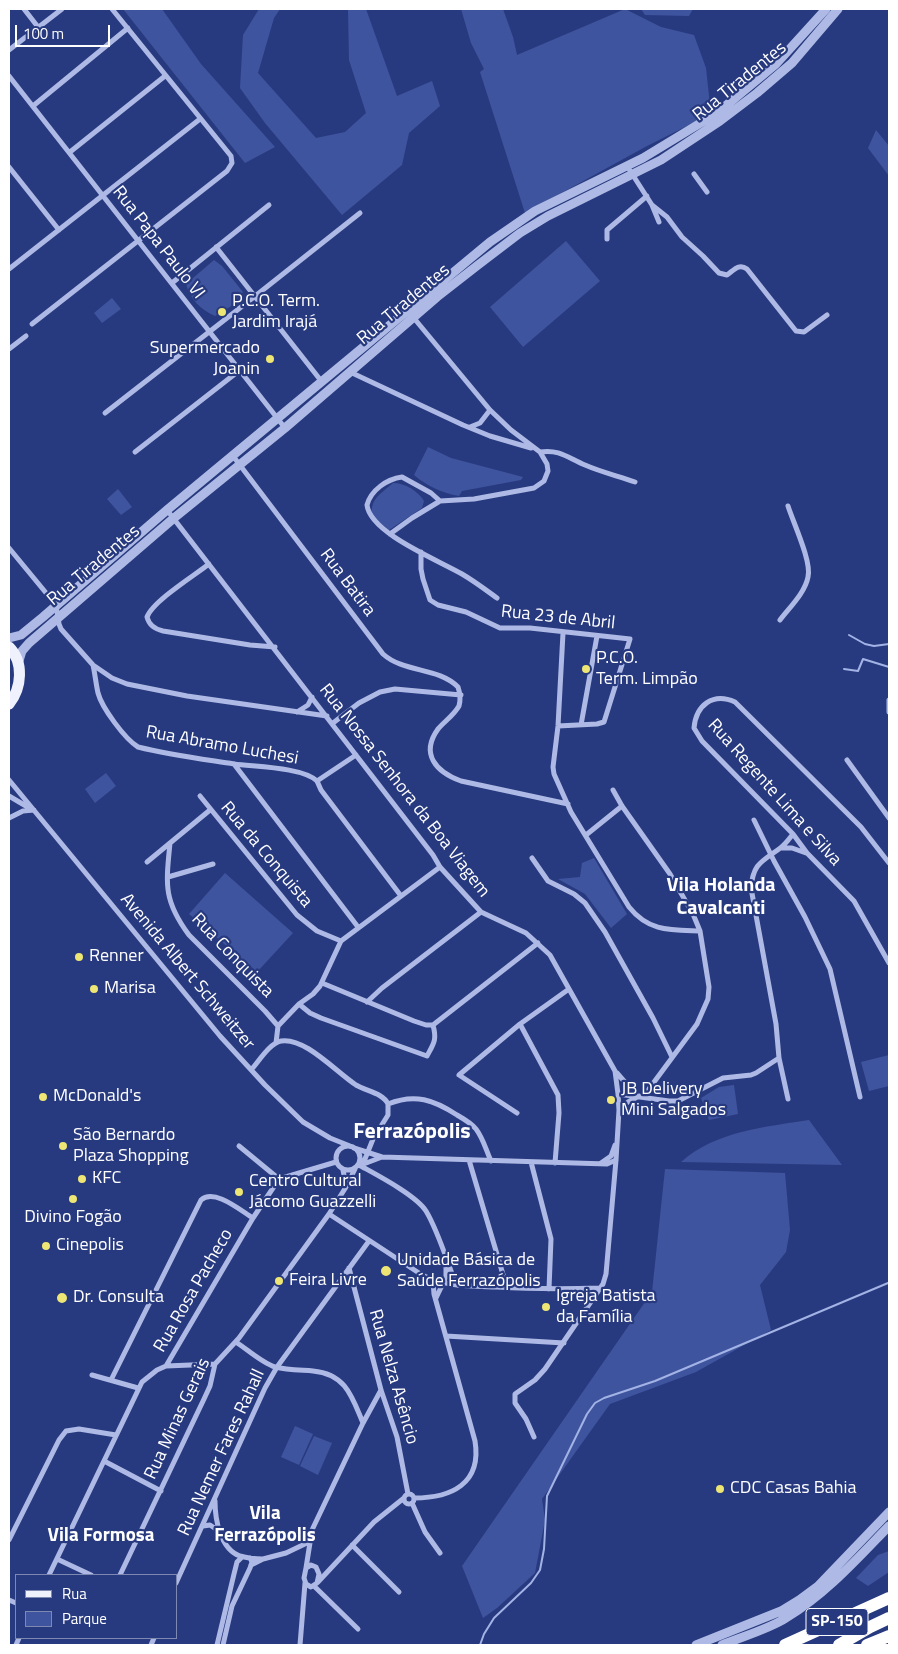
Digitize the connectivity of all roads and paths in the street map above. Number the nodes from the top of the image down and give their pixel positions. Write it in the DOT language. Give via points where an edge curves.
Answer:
graph roads {
  1 [pos="24,9"];
  2 [pos="62,9"];
  3 [pos="112,9"];
  4 [pos="826,9"];
  5 [pos="838,9"];
  6 [pos="38,27"];
  7 [pos="128,28"];
  8 [pos="9,50"];
  9 [pos="9,76"];
  10 [pos="165,76"];
  11 [pos="33,106"];
  12 [pos="200,119"];
  13 [pos="715,119"];
  14 [pos="70,152"];
  15 [pos="9,167"];
  16 [pos="629,169"];
  17 [pos="694,174"];
  18 [pos="707,192"];
  19 [pos="570,193"];
  20 [pos="103,194"];
  21 [pos="647,196"];
  22 [pos="575,203"];
  23 [pos="269,205"];
  24 [pos="652,205"];
  25 [pos="360,213"];
  26 [pos="532,213"];
  27 [pos="659,222"];
  28 [pos="536,224"];
  29 [pos="59,230"];
  30 [pos="606,239"];
  31 [pos="139,241"];
  32 [pos="216,247"];
  33 [pos="474,256"];
  34 [pos="478,265"];
  35 [pos="10,266"];
  36 [pos="172,283"];
  37 [pos="254,297"];
  38 [pos="827,315"];
  39 [pos="413,318"];
  40 [pos="32,324"];
  41 [pos="210,331"];
  42 [pos="26,336"];
  43 [pos="9,349"];
  44 [pos="240,370"];
  45 [pos="350,372"];
  46 [pos="322,382"];
  47 [pos="490,410"];
  48 [pos="105,413"];
  49 [pos="277,418"];
  50 [pos="470,427"];
  51 [pos="285,428"];
  52 [pos="528,445"];
  53 [pos="135,452"];
  54 [pos="540,452"];
  55 [pos="233,456"];
  56 [pos="240,465"];
  57 [pos="635,482"];
  58 [pos="440,501"];
  59 [pos="788,506"];
  60 [pos="167,510"];
  61 [pos="174,518"];
  62 [pos="390,534"];
  63 [pos="126,544"];
  64 [pos="9,548"];
  65 [pos="421,552"];
  66 [pos="133,554"];
  67 [pos="210,564"];
  68 [pos="497,598"];
  69 [pos="56,605"];
  70 [pos="58,617"];
  71 [pos="780,620"];
  72 [pos="563,633"];
  73 [pos="597,636"];
  74 [pos="9,638"];
  75 [pos="9,646"];
  76 [pos="275,648"];
  77 [pos="18,664"];
  78 [pos="93,665"];
  79 [pos="460,695"];
  80 [pos="312,697"];
  81 [pos="889,700"];
  82 [pos="9,704"];
  83 [pos="296,712"];
  84 [pos="889,712"];
  85 [pos="327,716"];
  86 [pos="333,723"];
  87 [pos="581,725"];
  88 [pos="558,726"];
  89 [pos="356,755"];
  90 [pos="847,760"];
  91 [pos="234,764"];
  92 [pos="9,780"];
  93 [pos="317,781"];
  94 [pos="613,790"];
  95 [pos="9,796"];
  96 [pos="200,796"];
  97 [pos="568,804"];
  98 [pos="622,806"];
  99 [pos="34,810"];
  100 [pos="210,810"];
  101 [pos="9,818"];
  102 [pos="889,818"];
  103 [pos="754,820"];
  104 [pos="793,834"];
  105 [pos="586,835"];
  106 [pos="170,843"];
  107 [pos="781,848"];
  108 [pos="807,853"];
  109 [pos="771,854"];
  110 [pos="532,858"];
  111 [pos="147,862"];
  112 [pos="889,863"];
  113 [pos="213,864"];
  114 [pos="440,867"];
  115 [pos="168,877"];
  116 [pos="401,896"];
  117 [pos="481,912"];
  118 [pos="358,927"];
  119 [pos="700,931"];
  120 [pos="341,941"];
  121 [pos="538,943"];
  122 [pos="889,962"];
  123 [pos="322,983"];
  124 [pos="569,989"];
  125 [pos="367,1002"];
  126 [pos="299,1004"];
  127 [pos="520,1024"];
  128 [pos="433,1025"];
  129 [pos="278,1026"];
  130 [pos="276,1043"];
  131 [pos="672,1057"];
  132 [pos="780,1058"];
  133 [pos="251,1070"];
  134 [pos="615,1071"];
  135 [pos="618,1094"];
  136 [pos="639,1096"];
  137 [pos="860,1097"];
  138 [pos="788,1099"];
  139 [pos="388,1104"];
  140 [pos="619,1110"];
  141 [pos="517,1113"];
  142 [pos="617,1137"];
  143 [pos="331,1139"];
  144 [pos="239,1146"];
  145 [pos="352,1147"];
  146 [pos="368,1152"];
  147 [pos="336,1154"];
  148 [pos="382,1157"];
  149 [pos="469,1160"];
  150 [pos="616,1160"];
  151 [pos="373,1161"];
  152 [pos="490,1161"];
  153 [pos="336,1162"];
  154 [pos="531,1162"];
  155 [pos="555,1163"];
  156 [pos="601,1164"];
  157 [pos="359,1166"];
  158 [pos="342,1170"];
  159 [pos="373,1172"];
  160 [pos="615,1176"];
  161 [pos="279,1179"];
  162 [pos="346,1187"];
  163 [pos="329,1214"];
  164 [pos="253,1218"];
  165 [pos="369,1241"];
  166 [pos="446,1258"];
  167 [pos="349,1268"];
  168 [pos="433,1280"];
  169 [pos="442,1283"];
  170 [pos="459,1285"];
  171 [pos="507,1288"];
  172 [pos="600,1288"];
  173 [pos="549,1289"];
  174 [pos="436,1298"];
  175 [pos="446,1336"];
  176 [pos="236,1342"];
  177 [pos="564,1343"];
  178 [pos="215,1364"];
  179 [pos="166,1366"];
  180 [pos="277,1367"];
  181 [pos="92,1375"];
  182 [pos="111,1380"];
  183 [pos="138,1388"];
  184 [pos="381,1390"];
  185 [pos="363,1423"];
  186 [pos="116,1435"];
  187 [pos="534,1437"];
  188 [pos="104,1461"];
  189 [pos="160,1491"];
  190 [pos="216,1497"];
  191 [pos="406,1499"];
  192 [pos="413,1501"];
  193 [pos="889,1512"];
  194 [pos="203,1526"];
  195 [pos="889,1526"];
  196 [pos="220,1532"];
  197 [pos="9,1540"];
  198 [pos="309,1542"];
  199 [pos="352,1545"];
  200 [pos="309,1550"];
  201 [pos="440,1553"];
  202 [pos="242,1557"];
  203 [pos="57,1558"];
  204 [pos="250,1558"];
  205 [pos="263,1559"];
  206 [pos="251,1565"];
  207 [pos="315,1566"];
  208 [pos="332,1566"];
  209 [pos="306,1568"];
  210 [pos="49,1574"];
  211 [pos="89,1574"];
  212 [pos="120,1574"];
  213 [pos="178,1579"];
  214 [pos="305,1583"];
  215 [pos="315,1585"];
  216 [pos="399,1592"];
  217 [pos="889,1598"];
  218 [pos="304,1603"];
  219 [pos="889,1618"];
  220 [pos="358,1629"];
  221 [pos="889,1636"];
  222 [pos="217,1645"];
  223 [pos="223,1645"];
  224 [pos="300,1645"];
  225 [pos="696,1645"];
  226 [pos="722,1645"];
  227 [pos="785,1645"];
  228 [pos="839,1645"];
  229 [pos="867,1645"];
  1 -- 6 [label="street"];
  2 -- 6 [label="street"];
  3 -- 7 [label="street"];
  4 -- 13 [label="street, Rua Tiradentes" via="776,64"];
  5 -- 13 [label="street, Rua Tiradentes" via="792,63 757,93"];
  6 -- 8 [label="street"];
  7 -- 10 [label="street"];
  7 -- 11 [label="street"];
  9 -- 11 [label="street, Rua Papa Paulo VI"];
  10 -- 12 [label="street"];
  10 -- 14 [label="street"];
  11 -- 14 [label="street, Rua Papa Paulo VI"];
  12 -- 20 [label="street"];
  12 -- 31 [label="street" via="232,158 232,166"];
  13 -- 16 [label="street, Rua Tiradentes"];
  14 -- 20 [label="street, Rua Papa Paulo VI"];
  15 -- 29 [label="street"];
  16 -- 19 [label="street, Rua Tiradentes"];
  16 -- 21 [label="street"];
  16 -- 22 [label="street, Rua Tiradentes"];
  17 -- 18 [label="street"];
  19 -- 22 [label="street"];
  19 -- 26 [label="street, Rua Tiradentes"];
  20 -- 29 [label="street"];
  20 -- 31 [label="street, Rua Papa Paulo VI"];
  21 -- 24 [label="street"];
  21 -- 30 [label="street" via="607,230"];
  22 -- 28 [label="street, Rua Tiradentes"];
  23 -- 32 [label="street"];
  24 -- 27 [label="street"];
  24 -- 38 [label="street" via="722,274 727,275 744,266 796,331 804,332"];
  25 -- 37 [label="street"];
  26 -- 28 [label="street"];
  26 -- 33 [label="street, Rua Tiradentes"];
  28 -- 34 [label="street, Rua Tiradentes"];
  29 -- 35 [label="street"];
  31 -- 36 [label="street, Rua Papa Paulo VI"];
  31 -- 40 [label="street"];
  32 -- 36 [label="street"];
  32 -- 37 [label="street"];
  33 -- 34 [label="street"];
  33 -- 46 [label="street, Rua Tiradentes"];
  34 -- 39 [label="street, Rua Tiradentes"];
  36 -- 41 [label="street, Rua Papa Paulo VI"];
  37 -- 41 [label="street"];
  37 -- 46 [label="street"];
  39 -- 45 [label="street, Rua Tiradentes"];
  39 -- 47 [label="street"];
  41 -- 44 [label="street, Rua Papa Paulo VI"];
  41 -- 48 [label="street"];
  42 -- 43 [label="street"];
  44 -- 49 [label="street, Rua Papa Paulo VI"];
  44 -- 53 [label="street"];
  45 -- 50 [label="street"];
  45 -- 51 [label="street, Rua Tiradentes"];
  46 -- 49 [label="street, Rua Tiradentes"];
  47 -- 50 [label="street" via="480,423"];
  47 -- 52 [label="street"];
  49 -- 51 [label="street, Rua Papa Paulo VI"];
  49 -- 55 [label="street, Rua Tiradentes"];
  50 -- 52 [label="street" via="490,436"];
  51 -- 56 [label="street, Rua Tiradentes"];
  52 -- 54 [label="street"];
  54 -- 57 [label="street" via="560,453"];
  54 -- 58 [label="street" via="548,471 544,481 534,488 474,499"];
  55 -- 56 [label="street, Rua Batira"];
  55 -- 60 [label="street, Rua Tiradentes"];
  56 -- 61 [label="street, Rua Tiradentes"];
  56 -- 79 [label="street, Rua Batira" via="383,654 395,662 448,679 458,687"];
  58 -- 62 [label="street"];
  58 -- 62 [label="street" via="408,478 402,476 390,480 373,493 367,505 371,517"];
  59 -- 71 [label="street" via="809,572 800,593"];
  60 -- 61 [label="street, Rua Nossa Senhora da Boa Viagem"];
  60 -- 63 [label="street, Rua Tiradentes"];
  61 -- 66 [label="street, Rua Tiradentes"];
  61 -- 67 [label="street, Rua Nossa Senhora da Boa Viagem"];
  62 -- 65 [label="street"];
  63 -- 66 [label="street"];
  63 -- 69 [label="street, Rua Tiradentes"];
  64 -- 69 [label="street"];
  65 -- 68 [label="street"];
  65 -- 72 [label="street, Rua 23 de Abril" via="423,579 430,600 438,605 466,612 500,628"];
  66 -- 70 [label="street, Rua Tiradentes"];
  67 -- 76 [label="street, Rua Nossa Senhora da Boa Viagem"];
  67 -- 76 [label="street" via="151,610 147,615 148,622 162,631"];
  69 -- 70 [label="street"];
  69 -- 74 [label="street, Rua Tiradentes" via="21,634"];
  70 -- 77 [label="street, Rua Tiradentes" via="25,647"];
  70 -- 78 [label="street" via="61,629"];
  72 -- 73 [label="street, Rua 23 de Abril"];
  72 -- 88 [label="street"];
  73 -- 87 [label="street"];
  73 -- 87 [label="street, Rua 23 de Abril" via="630,639 604,722"];
  75 -- 77 [label="main road"];
  76 -- 80 [label="street, Rua Nossa Senhora da Boa Viagem"];
  77 -- 82 [label="main road" via="18,686"];
  78 -- 83 [label="street" via="112,678 140,688"];
  78 -- 91 [label="street, Rua Abramo Luchesi" via="97,690 104,705 137,746"];
  79 -- 86 [label="street" via="395,689 380,692 359,702"];
  79 -- 97 [label="street" via="458,706 438,729 430,746 430,755 436,766 446,775 461,781"];
  80 -- 83 [label="street" via="308,705"];
  80 -- 85 [label="street, Rua Nossa Senhora da Boa Viagem"];
  81 -- 84 [label="street"];
  83 -- 85 [label="street"];
  85 -- 86 [label="street, Rua Nossa Senhora da Boa Viagem"];
  86 -- 89 [label="street, Rua Nossa Senhora da Boa Viagem"];
  87 -- 88 [label="street"];
  88 -- 97 [label="street" via="553,767"];
  89 -- 93 [label="street, Rua Abramo Luchesi"];
  89 -- 114 [label="street, Rua Nossa Senhora da Boa Viagem"];
  90 -- 102 [label="street"];
  91 -- 93 [label="street, Rua Abramo Luchesi" via="305,774"];
  91 -- 118 [label="street"];
  92 -- 99 [label="street, Avenida Albert Schweitzer"];
  93 -- 116 [label="street"];
  94 -- 98 [label="street"];
  95 -- 99 [label="street, Avenida Albert Schweitzer"];
  96 -- 100 [label="street, Rua da Conquista"];
  97 -- 105 [label="street"];
  98 -- 105 [label="street"];
  98 -- 119 [label="street" via="685,898"];
  99 -- 101 [label="street"];
  99 -- 133 [label="street, Avenida Albert Schweitzer"];
  100 -- 106 [label="street"];
  100 -- 120 [label="street, Rua da Conquista" via="297,915 317,931"];
  103 -- 109 [label="street"];
  104 -- 107 [label="street"];
  104 -- 108 [label="street, Rua Regente Lima e Silva"];
  104 -- 112 [label="street, Rua Regente Lima e Silva" via="702,741 694,728 700,708 718,698 735,702 856,822"];
  105 -- 119 [label="street" via="635,914 662,929"];
  106 -- 111 [label="street"];
  106 -- 115 [label="street, Rua Conquista"];
  107 -- 108 [label="street"];
  107 -- 109 [label="street"];
  108 -- 122 [label="street, Rua Regente Lima e Silva" via="854,901"];
  109 -- 132 [label="street" via="758,863 751,888"];
  109 -- 137 [label="street" via="830,969"];
  110 -- 131 [label="street" via="548,881 585,903 606,932"];
  113 -- 115 [label="street"];
  114 -- 116 [label="street"];
  114 -- 117 [label="street, Rua Nossa Senhora da Boa Viagem"];
  115 -- 129 [label="street, Rua Conquista" via="171,906 189,935"];
  116 -- 118 [label="street"];
  117 -- 121 [label="street, Rua Nossa Senhora da Boa Viagem" via="526,933"];
  117 -- 125 [label="street"];
  118 -- 120 [label="street"];
  119 -- 131 [label="street" via="708,999 698,1024"];
  120 -- 123 [label="street"];
  121 -- 124 [label="street, Rua Nossa Senhora da Boa Viagem" via="553,960"];
  121 -- 128 [label="street"];
  123 -- 125 [label="street"];
  123 -- 126 [label="street"];
  124 -- 127 [label="street"];
  124 -- 134 [label="street, Rua Nossa Senhora da Boa Viagem"];
  125 -- 128 [label="street"];
  126 -- 128 [label="street" via="321,1018 428,1056 436,1035"];
  126 -- 129 [label="street"];
  127 -- 141 [label="street" via="459,1075"];
  127 -- 155 [label="street" via="558,1095"];
  129 -- 130 [label="street"];
  130 -- 133 [label="street"];
  130 -- 139 [label="street" via="290,1041 306,1048 362,1088 383,1097"];
  131 -- 136 [label="street"];
  132 -- 136 [label="street" via="756,1073 723,1078 678,1101"];
  132 -- 138 [label="street"];
  133 -- 143 [label="street, Avenida Albert Schweitzer" via="303,1122"];
  134 -- 135 [label="street, Rua Nossa Senhora da Boa Viagem"];
  134 -- 136 [label="street"];
  135 -- 136 [label="street"];
  135 -- 140 [label="street, Rua Nossa Senhora da Boa Viagem"];
  136 -- 140 [label="street"];
  139 -- 146 [label="street, Rua Minas Gerais" via="388,1116"];
  139 -- 152 [label="street" via="413,1099 439,1104 474,1127"];
  140 -- 142 [label="street, Rua Nossa Senhora da Boa Viagem"];
  142 -- 150 [label="street, Rua Nossa Senhora da Boa Viagem"];
  142 -- 156 [label="street" via="611,1156"];
  143 -- 145 [label="street, Avenida Albert Schweitzer"];
  143 -- 147 [label="street"];
  144 -- 161 [label="street"];
  145 -- 146 [label="street, Avenida Albert Schweitzer"];
  145 -- 147 [label="street" via="341,1148"];
  145 -- 157 [label="street" via="360,1154"];
  146 -- 148 [label="street, Avenida Albert Schweitzer"];
  146 -- 157 [label="street, Rua Minas Gerais"];
  147 -- 153 [label="street"];
  148 -- 149 [label="street"];
  148 -- 151 [label="street"];
  149 -- 152 [label="street"];
  149 -- 171 [label="street"];
  150 -- 156 [label="street"];
  150 -- 160 [label="street, Rua Nossa Senhora da Boa Viagem"];
  151 -- 157 [label="street"];
  151 -- 159 [label="street"];
  152 -- 154 [label="street"];
  153 -- 158 [label="street"];
  153 -- 161 [label="street"];
  154 -- 155 [label="street"];
  154 -- 173 [label="street" via="552,1239"];
  155 -- 156 [label="street"];
  156 -- 160 [label="street" via="610,1168"];
  157 -- 158 [label="street"];
  157 -- 159 [label="street"];
  157 -- 162 [label="street, Rua Minas Gerais"];
  158 -- 162 [label="street"];
  159 -- 166 [label="street" via="425,1209"];
  160 -- 172 [label="street, Rua Nossa Senhora da Boa Viagem" via="608,1265"];
  161 -- 164 [label="street, Rua Rosa Pacheco"];
  162 -- 163 [label="street, Rua Minas Gerais"];
  163 -- 165 [label="street"];
  163 -- 176 [label="street, Rua Minas Gerais"];
  164 -- 179 [label="street, Rua Rosa Pacheco"];
  164 -- 182 [label="street" via="216,1196 201,1200"];
  165 -- 167 [label="street, Rua Nemer Fares Rahall"];
  165 -- 168 [label="street"];
  166 -- 169 [label="street" via="446,1275"];
  166 -- 170 [label="street"];
  167 -- 180 [label="street, Rua Nemer Fares Rahall"];
  167 -- 184 [label="street, Rua Nelza Asêncio"];
  168 -- 169 [label="street"];
  168 -- 174 [label="street"];
  169 -- 170 [label="street"];
  169 -- 174 [label="street"];
  170 -- 171 [label="street"];
  171 -- 173 [label="street"];
  172 -- 173 [label="street"];
  172 -- 177 [label="street, Rua Nossa Senhora da Boa Viagem"];
  174 -- 175 [label="street"];
  175 -- 177 [label="street"];
  175 -- 192 [label="street" via="474,1441 475,1462 465,1482 452,1492"];
  176 -- 178 [label="street, Rua Minas Gerais"];
  176 -- 180 [label="street"];
  177 -- 187 [label="street, Rua Nossa Senhora da Boa Viagem" via="538,1377 515,1394 516,1403"];
  178 -- 179 [label="street"];
  178 -- 189 [label="street, Rua Minas Gerais" via="210,1386"];
  179 -- 183 [label="street" via="148,1376"];
  180 -- 185 [label="street" via="322,1372 336,1377 346,1388"];
  180 -- 190 [label="street, Rua Nemer Fares Rahall" via="259,1398"];
  181 -- 182 [label="street"];
  182 -- 183 [label="street"];
  183 -- 186 [label="street"];
  184 -- 185 [label="street"];
  184 -- 191 [label="street, Rua Nelza Asêncio" via="397,1437"];
  185 -- 198 [label="street"];
  186 -- 188 [label="street"];
  186 -- 197 [label="street" via="79,1429 66,1431"];
  188 -- 189 [label="street"];
  188 -- 203 [label="street"];
  189 -- 212 [label="street, Rua Minas Gerais"];
  190 -- 194 [label="street, Rua Nemer Fares Rahall"];
  190 -- 196 [label="street"];
  191 -- 192 [label="street"];
  191 -- 192 [label="street" via="412,1495"];
  191 -- 199 [label="street" via="374,1522"];
  192 -- 201 [label="street" via="425,1532"];
  193 -- 225 [label="street" via="818,1586 799,1600"];
  194 -- 196 [label="street" via="210,1525"];
  194 -- 213 [label="street, Rua Nemer Fares Rahall"];
  195 -- 226 [label="street" via="837,1580 804,1606 784,1619"];
  196 -- 202 [label="street" via="227,1545"];
  198 -- 200 [label="street"];
  198 -- 205 [label="street"];
  199 -- 208 [label="street"];
  199 -- 216 [label="street"];
  200 -- 207 [label="street"];
  200 -- 209 [label="street"];
  202 -- 204 [label="street"];
  202 -- 222 [label="street" via="237,1562"];
  203 -- 210 [label="street"];
  203 -- 211 [label="street"];
  204 -- 205 [label="street"];
  204 -- 206 [label="street"];
  205 -- 206 [label="street"];
  206 -- 223 [label="street" via="232,1606"];
  207 -- 208 [label="street"];
  207 -- 209 [label="street"];
  207 -- 215 [label="street" via="319,1574"];
  208 -- 215 [label="street"];
  209 -- 214 [label="street"];
  214 -- 215 [label="street" via="309,1587"];
  214 -- 218 [label="street"];
  215 -- 218 [label="street"];
  215 -- 220 [label="street"];
  217 -- 227 [label="highway, SP-150"];
  218 -- 224 [label="street"];
  219 -- 228 [label="highway, SP-150"];
  221 -- 229 [label="highway, SP-150"];
}
